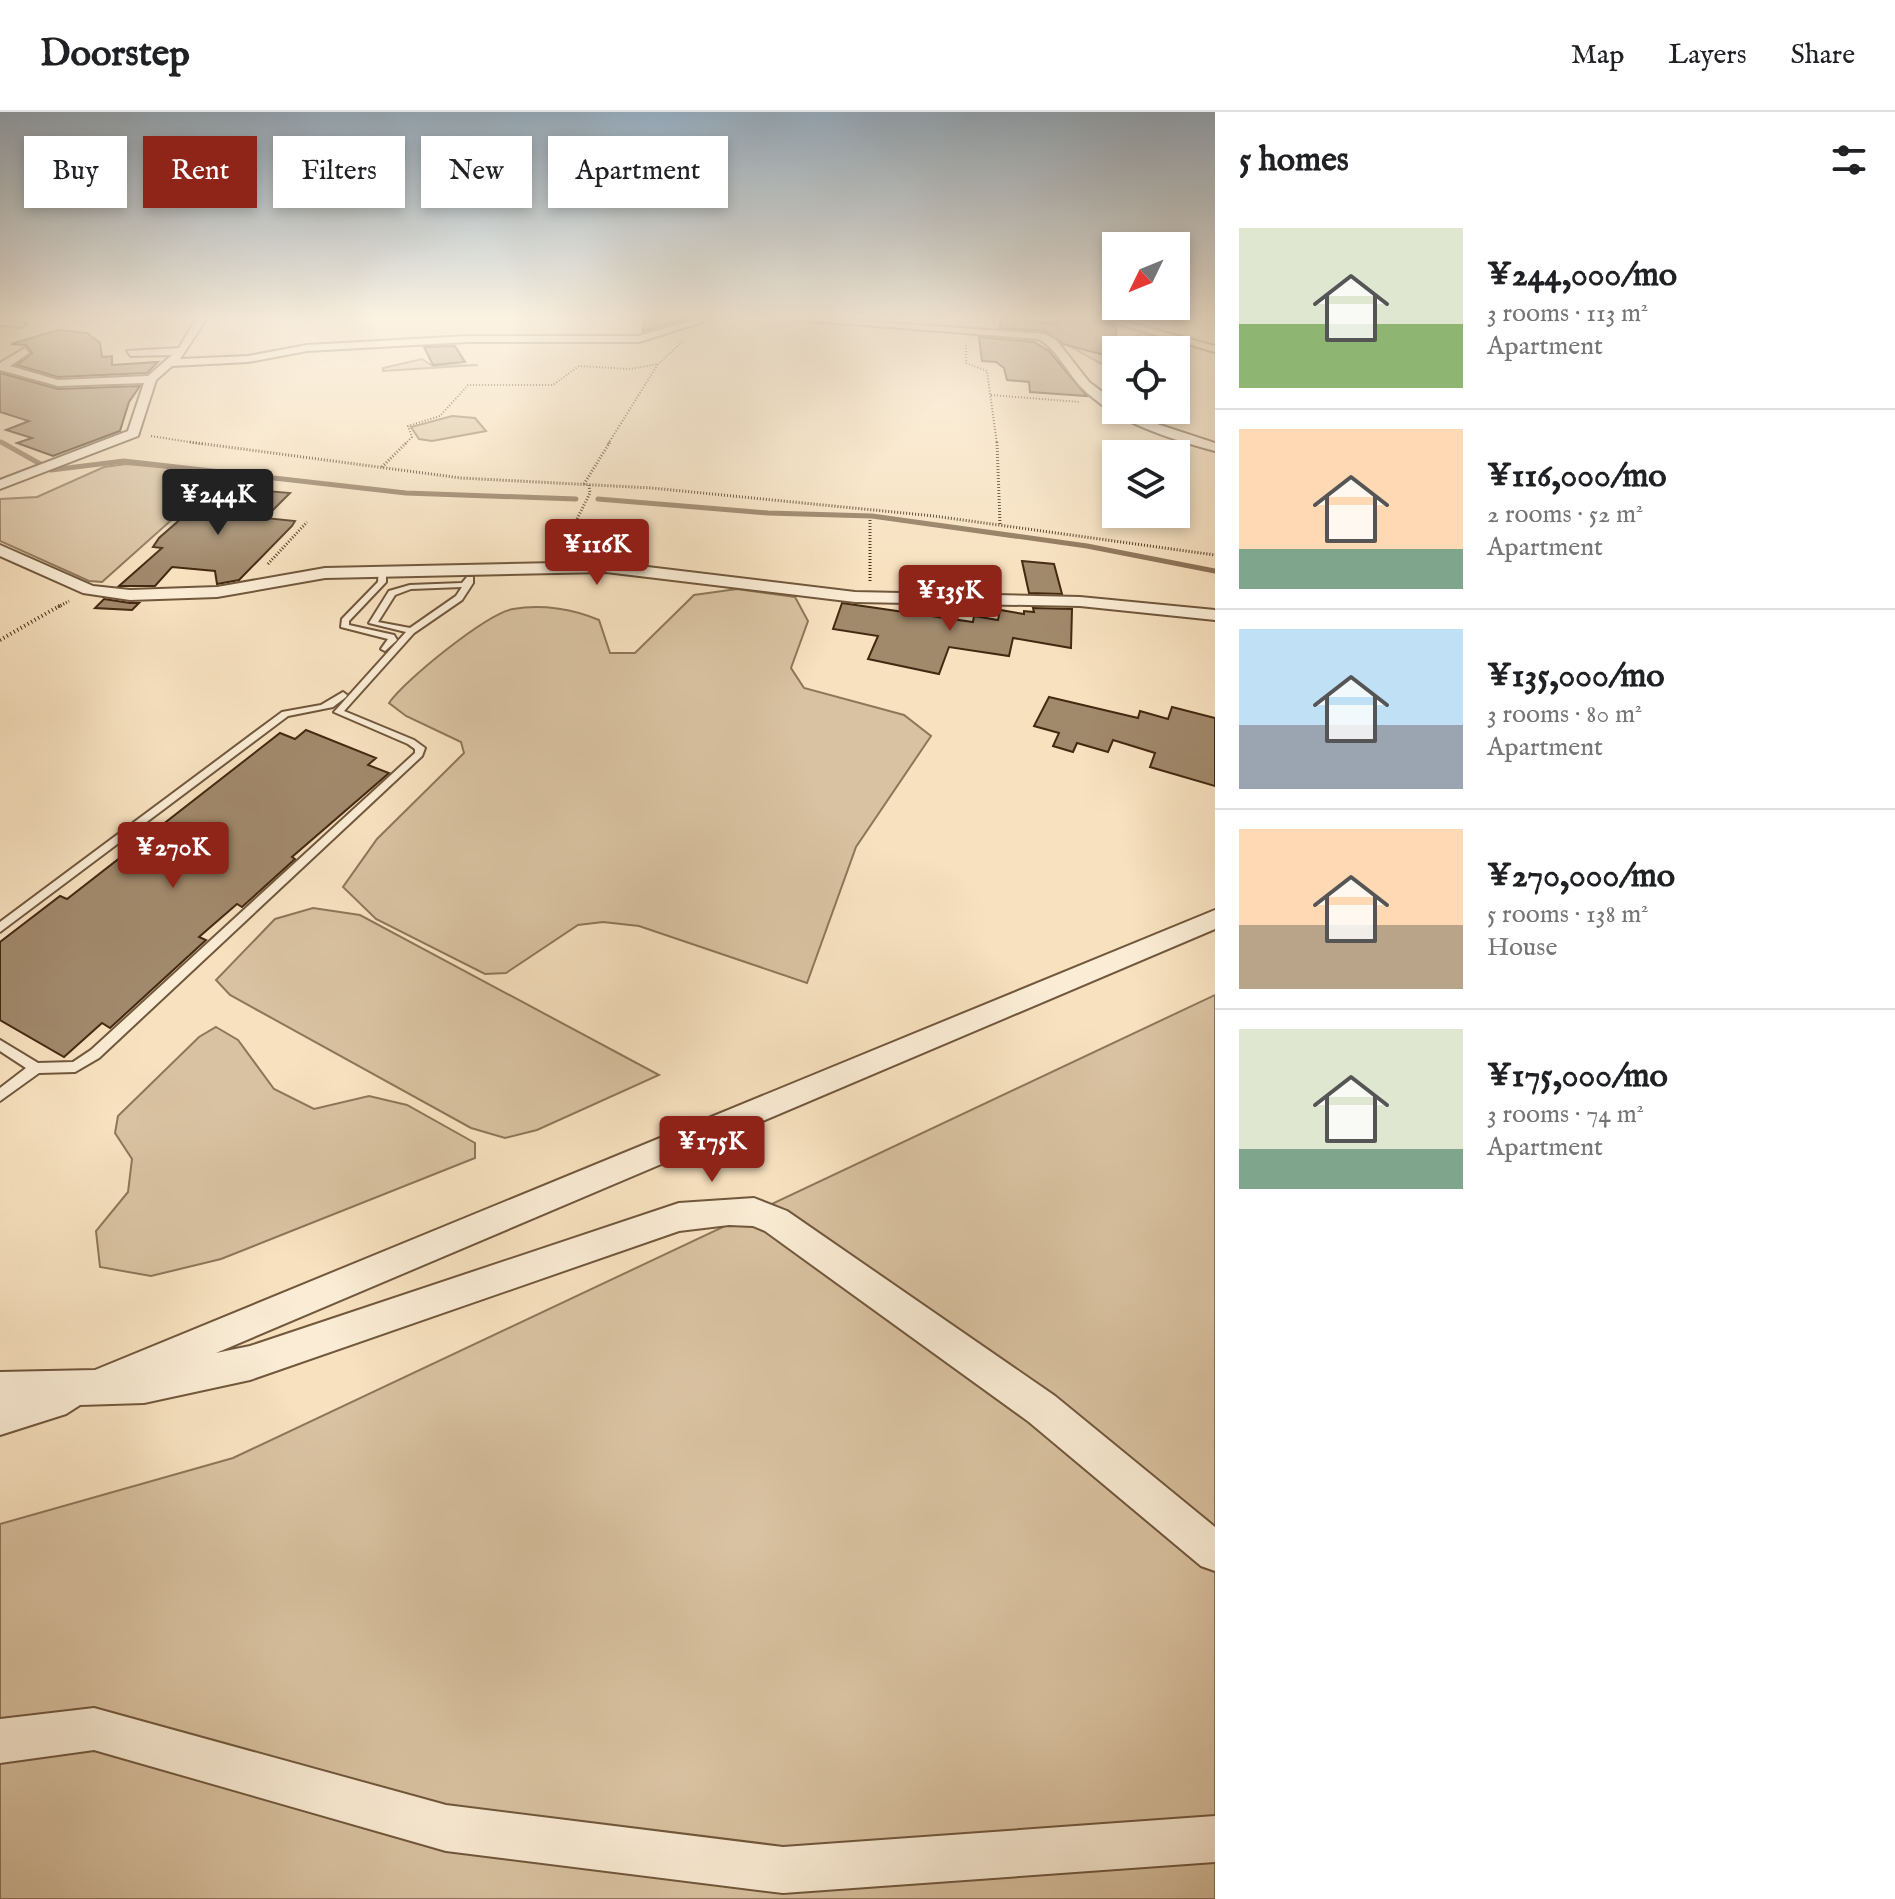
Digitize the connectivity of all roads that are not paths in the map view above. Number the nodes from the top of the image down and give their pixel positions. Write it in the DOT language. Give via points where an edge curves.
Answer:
graph roads {
  1 [pos="144,401"];
  2 [pos="1148,424"];
  3 [pos="1215,447"];
  4 [pos="0,485"];
  5 [pos="0,550"];
  6 [pos="382,570"];
  7 [pos="470,575"];
  8 [pos="1215,615"];
  9 [pos="411,631"];
  10 [pos="1215,919"];
  11 [pos="0,928"];
  12 [pos="0,1045"];
  13 [pos="36,1068"];
  14 [pos="0,1095"];
  15 [pos="101,1385"];
  16 [pos="0,1389"];
  17 [pos="0,1417"];
  18 [pos="1215,1552"];
  19 [pos="0,1741"];
  20 [pos="1215,1839"];
  1 -- 4 [label="street" via="134,433"];
  2 -- 3 [label="street"];
  5 -- 6 [label="street" via="89,590 130,595 173,595"];
  6 -- 7 [label="street"];
  6 -- 11 [label="lane" via="382,582 345,627 393,640 335,704 285,714"];
  7 -- 8 [label="street" via="557,567 650,569 870,598 1118,601"];
  7 -- 9 [label="lane" via="459,598"];
  7 -- 9 [label="lane" via="392,593 373,623"];
  9 -- 13 [label="lane" via="338,712 411,742 420,748 419,754 95,1054 75,1067"];
  10 -- 15 [label="street"];
  12 -- 13 [label="lane"];
  13 -- 14 [label="lane"];
  15 -- 16 [label="street"];
  15 -- 17 [label="street"];
  15 -- 18 [label="street" via="144,1386 250,1363 679,1217 754,1212 776,1221 1042,1409"];
  19 -- 20 [label="street" via="94,1729 446,1828 783,1870"];
}
